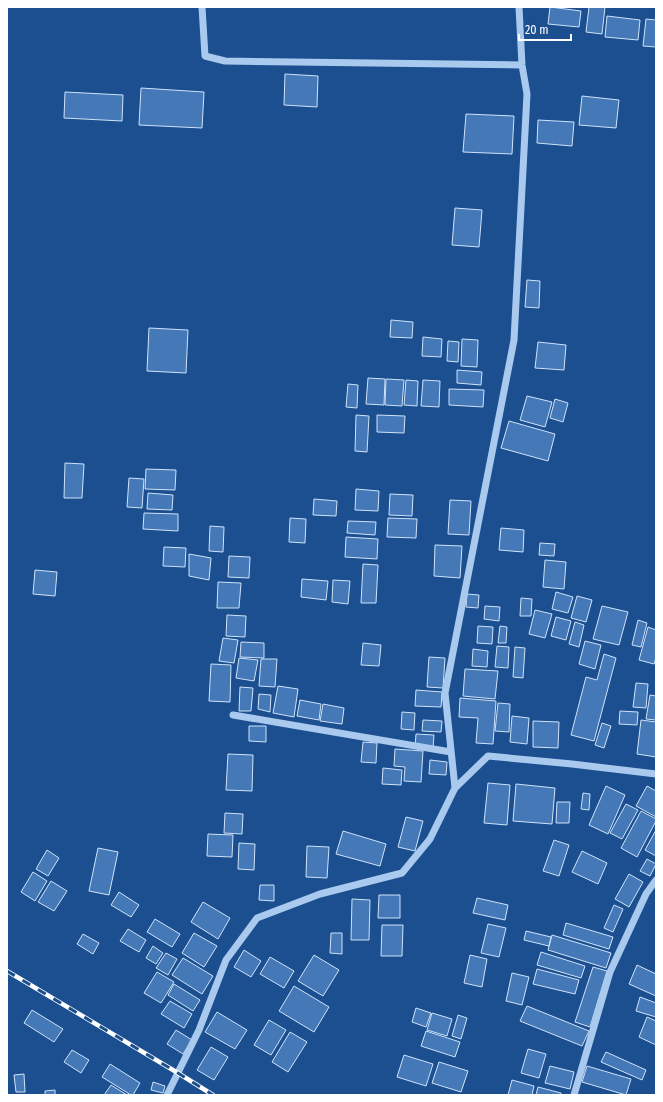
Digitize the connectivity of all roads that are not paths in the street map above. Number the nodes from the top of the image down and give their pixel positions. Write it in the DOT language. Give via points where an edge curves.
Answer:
graph roads {
  1 [pos="202,7"];
  2 [pos="519,7"];
  3 [pos="522,65"];
  4 [pos="233,715"];
  5 [pos="451,752"];
  6 [pos="656,774"];
  7 [pos="455,788"];
  8 [pos="656,880"];
  9 [pos="167,1095"];
  10 [pos="574,1095"];
  1 -- 3 [label="street" via="205,56 225,61"];
  2 -- 3 [label="street"];
  3 -- 5 [label="street" via="527,94 514,340 445,693"];
  4 -- 5 [label="street"];
  5 -- 7 [label="street"];
  6 -- 7 [label="street" via="488,756"];
  7 -- 9 [label="street" via="430,839 402,873 320,894 257,918 226,960 198,1030"];
  8 -- 10 [label="street" via="646,894 610,972"];
}
